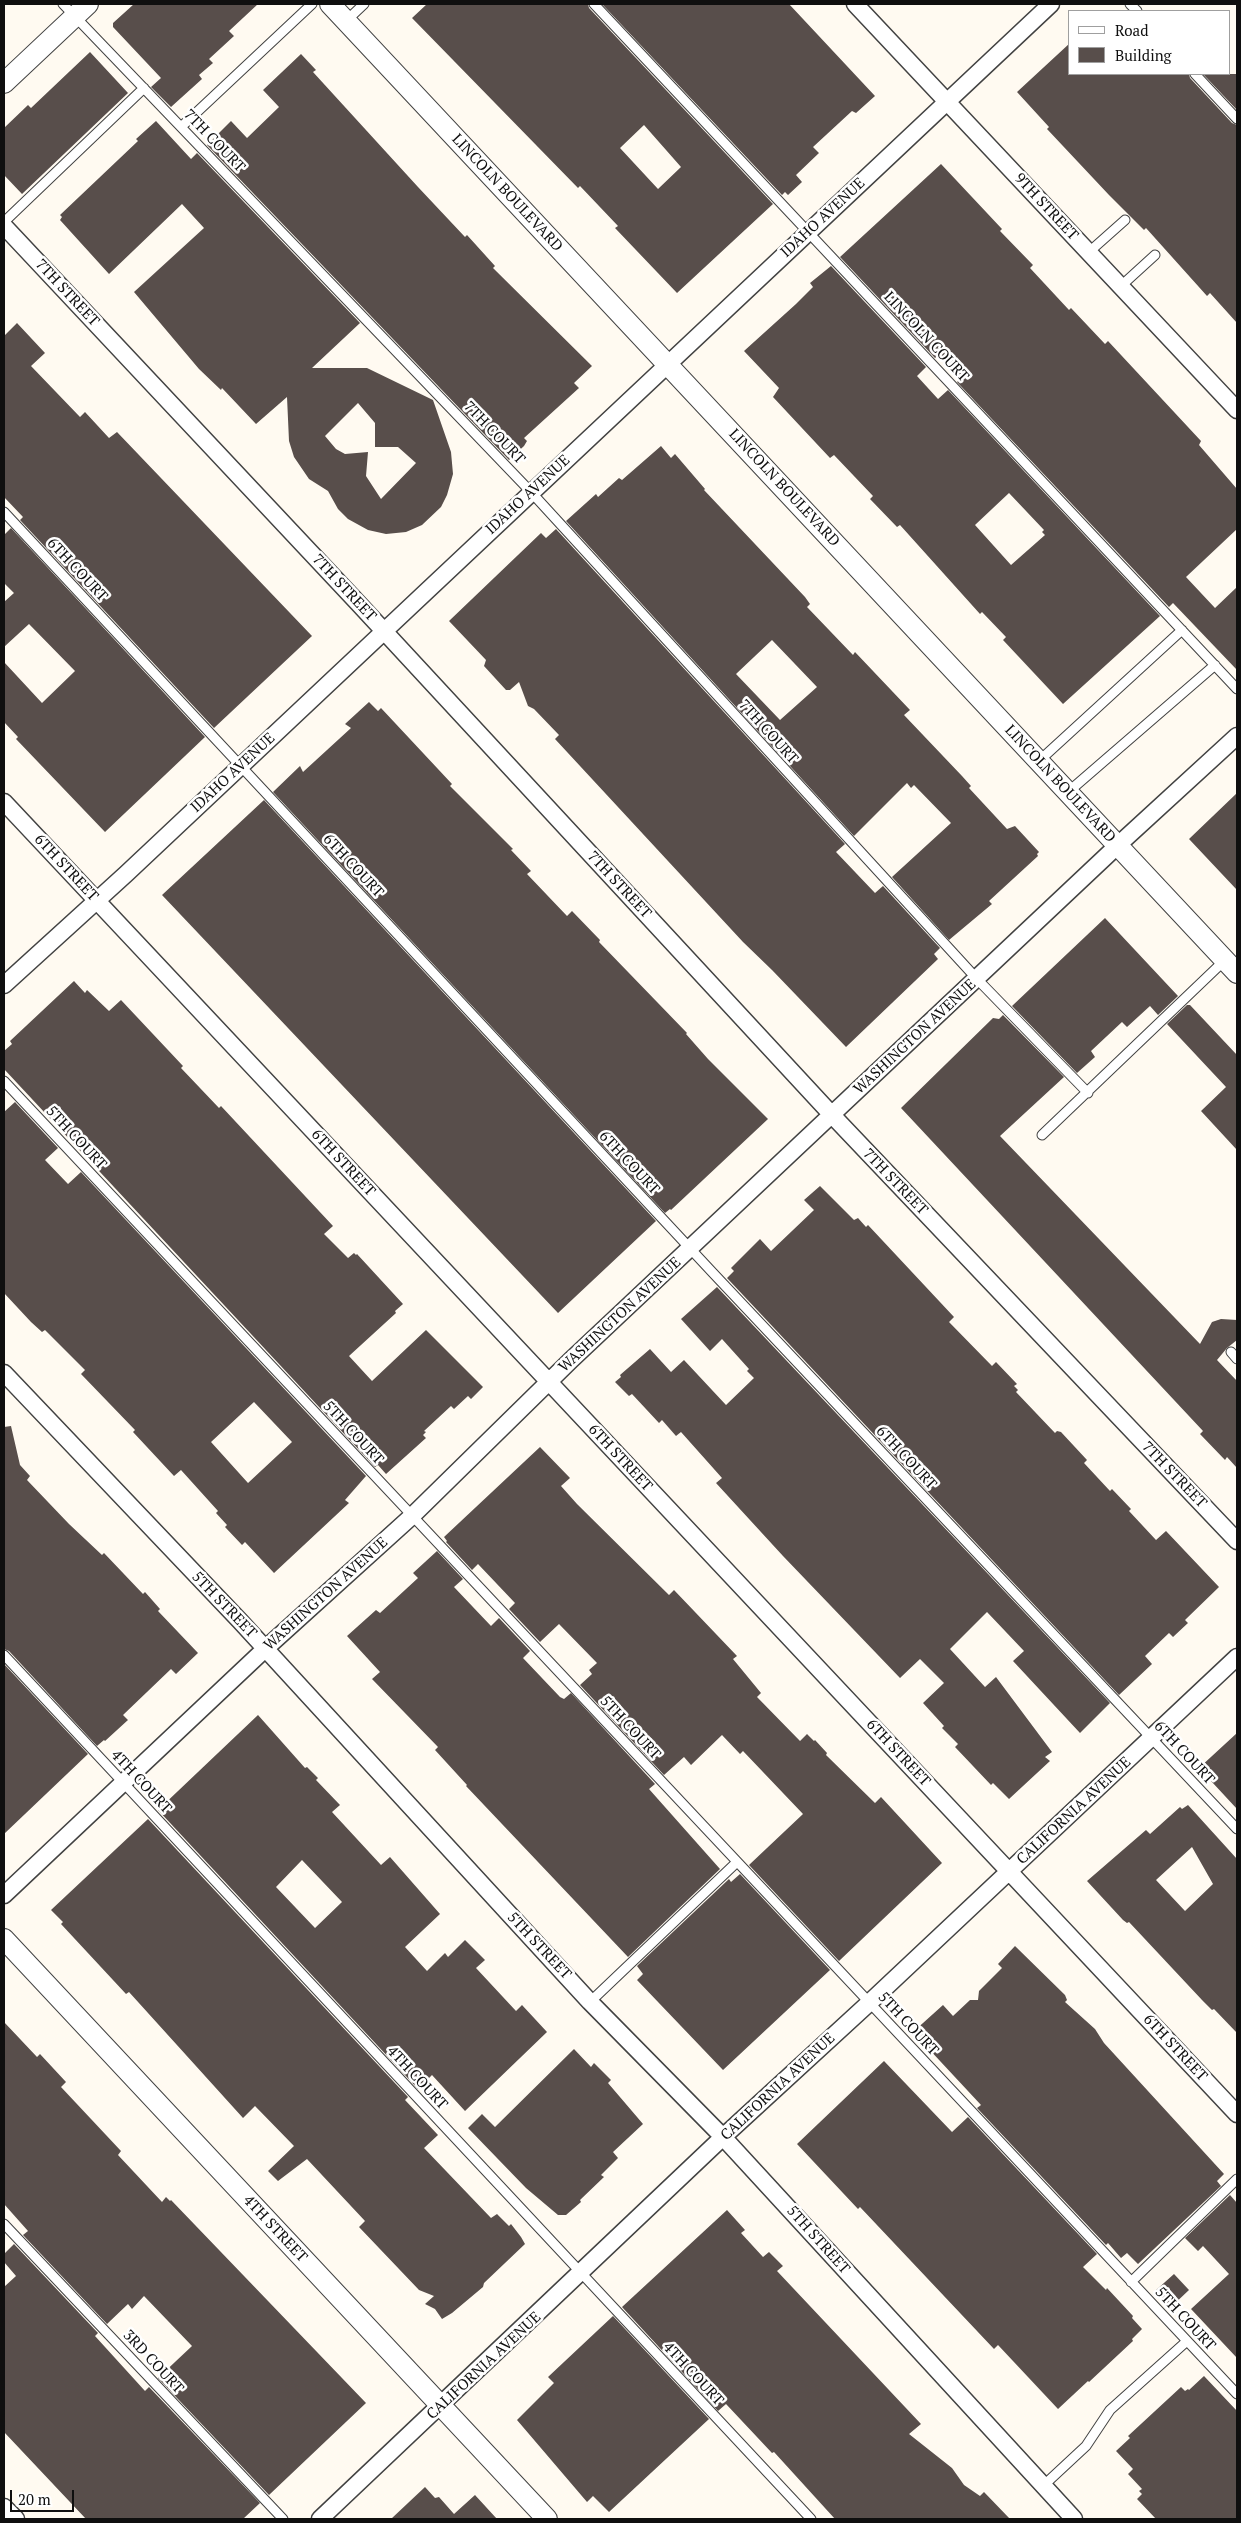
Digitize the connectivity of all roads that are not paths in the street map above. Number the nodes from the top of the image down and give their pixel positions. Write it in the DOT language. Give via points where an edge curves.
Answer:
graph roads {
  1 [pos="312,4"];
  2 [pos="330,4"];
  3 [pos="364,4"];
  4 [pos="594,4"];
  5 [pos="855,4"];
  6 [pos="1051,4"];
  7 [pos="75,8"];
  8 [pos="346,21"];
  9 [pos="1196,75"];
  10 [pos="4,83"];
  11 [pos="144,88"];
  12 [pos="947,102"];
  13 [pos="1237,118"];
  14 [pos="181,127"];
  15 [pos="1124,220"];
  16 [pos="4,222"];
  17 [pos="4,226"];
  18 [pos="808,232"];
  19 [pos="1089,252"];
  20 [pos="1155,255"];
  21 [pos="1121,286"];
  22 [pos="668,364"];
  23 [pos="1237,410"];
  24 [pos="531,492"];
  25 [pos="4,512"];
  26 [pos="1182,630"];
  27 [pos="384,631"];
  28 [pos="1215,664"];
  29 [pos="1237,689"];
  30 [pos="1237,736"];
  31 [pos="1039,761"];
  32 [pos="241,766"];
  33 [pos="1067,793"];
  34 [pos="4,802"];
  35 [pos="1118,846"];
  36 [pos="97,901"];
  37 [pos="1231,967"];
  38 [pos="977,979"];
  39 [pos="4,986"];
  40 [pos="4,1081"];
  41 [pos="1088,1093"];
  42 [pos="832,1115"];
  43 [pos="1042,1135"];
  44 [pos="690,1249"];
  45 [pos="4,1373"];
  46 [pos="548,1382"];
  47 [pos="412,1516"];
  48 [pos="1237,1541"];
  49 [pos="265,1649"];
  50 [pos="4,1656"];
  51 [pos="1237,1657"];
  52 [pos="1152,1738"];
  53 [pos="123,1782"];
  54 [pos="1237,1830"];
  55 [pos="736,1862"];
  56 [pos="1009,1872"];
  57 [pos="4,1895"];
  58 [pos="4,1939"];
  59 [pos="590,2002"];
  60 [pos="869,2003"];
  61 [pos="1237,2114"];
  62 [pos="724,2137"];
  63 [pos="1237,2179"];
  64 [pos="4,2224"];
  65 [pos="581,2274"];
  66 [pos="1131,2282"];
  67 [pos="1187,2341"];
  68 [pos="1237,2394"];
  69 [pos="441,2406"];
  70 [pos="1043,2486"];
  71 [pos="4,2506"];
  72 [pos="16,2519"];
  73 [pos="283,2519"];
  74 [pos="320,2519"];
  75 [pos="547,2519"];
  76 [pos="811,2519"];
  77 [pos="1074,2519"];
  1 -- 14 [label="lane"];
  2 -- 8 [label="street, LINCOLN BOULEVARD"];
  3 -- 8 [label="lane"];
  4 -- 18 [label="lane, LINCOLN COURT"];
  5 -- 12 [label="street, 9TH STREET"];
  6 -- 12 [label="street, IDAHO AVENUE"];
  7 -- 10 [label="street"];
  7 -- 11 [label="lane, 7TH COURT"];
  8 -- 22 [label="street, LINCOLN BOULEVARD"];
  9 -- 13 [label="lane"];
  11 -- 14 [label="lane, 7TH COURT"];
  11 -- 16 [label="lane"];
  12 -- 18 [label="street, IDAHO AVENUE"];
  12 -- 19 [label="street, 9TH STREET"];
  14 -- 24 [label="lane, 7TH COURT"];
  15 -- 19 [label="lane"];
  17 -- 27 [label="street, 7TH STREET"];
  18 -- 22 [label="street, IDAHO AVENUE"];
  18 -- 26 [label="lane, LINCOLN COURT"];
  19 -- 21 [label="street, 9TH STREET"];
  20 -- 21 [label="lane"];
  21 -- 23 [label="street, 9TH STREET"];
  22 -- 24 [label="street, IDAHO AVENUE"];
  22 -- 31 [label="street, LINCOLN BOULEVARD"];
  24 -- 27 [label="street, IDAHO AVENUE"];
  24 -- 38 [label="lane, 7TH COURT"];
  25 -- 32 [label="lane, 6TH COURT"];
  26 -- 28 [label="lane, LINCOLN COURT"];
  26 -- 31 [label="lane"];
  27 -- 32 [label="street, IDAHO AVENUE"];
  27 -- 42 [label="street, 7TH STREET"];
  28 -- 29 [label="lane, LINCOLN COURT"];
  28 -- 33 [label="lane"];
  30 -- 35 [label="street, WASHINGTON AVENUE"];
  31 -- 33 [label="street, LINCOLN BOULEVARD"];
  32 -- 36 [label="street, IDAHO AVENUE"];
  32 -- 44 [label="lane, 6TH COURT"];
  33 -- 35 [label="street, LINCOLN BOULEVARD"];
  34 -- 36 [label="street, 6TH STREET"];
  35 -- 37 [label="street, LINCOLN BOULEVARD"];
  35 -- 38 [label="street, WASHINGTON AVENUE"];
  36 -- 39 [label="street, IDAHO AVENUE"];
  36 -- 46 [label="street, 6TH STREET"];
  37 -- 41 [label="lane"];
  38 -- 41 [label="lane, 7TH COURT"];
  38 -- 42 [label="street, WASHINGTON AVENUE"];
  40 -- 47 [label="lane, 5TH COURT"];
  41 -- 43 [label="lane"];
  42 -- 44 [label="street, WASHINGTON AVENUE"];
  42 -- 48 [label="street, 7TH STREET"];
  44 -- 46 [label="street, WASHINGTON AVENUE"];
  44 -- 52 [label="lane, 6TH COURT"];
  45 -- 49 [label="street, 5TH STREET"];
  46 -- 47 [label="street, WASHINGTON AVENUE"];
  46 -- 56 [label="street, 6TH STREET"];
  47 -- 49 [label="street, WASHINGTON AVENUE"];
  47 -- 55 [label="lane, 5TH COURT"];
  49 -- 53 [label="street, WASHINGTON AVENUE"];
  49 -- 59 [label="street, 5TH STREET"];
  50 -- 53 [label="lane, 4TH COURT"];
  51 -- 52 [label="street, CALIFORNIA AVENUE"];
  52 -- 54 [label="lane, 6TH COURT"];
  52 -- 56 [label="street, CALIFORNIA AVENUE"];
  53 -- 57 [label="street, WASHINGTON AVENUE"];
  53 -- 65 [label="lane, 4TH COURT"];
  55 -- 59 [label="lane"];
  55 -- 60 [label="lane, 5TH COURT"];
  56 -- 60 [label="street, CALIFORNIA AVENUE"];
  56 -- 61 [label="street, 6TH STREET"];
  58 -- 69 [label="street, 4TH STREET"];
  59 -- 62 [label="street, 5TH STREET"];
  60 -- 62 [label="street, CALIFORNIA AVENUE"];
  60 -- 66 [label="lane, 5TH COURT"];
  62 -- 65 [label="street, CALIFORNIA AVENUE"];
  62 -- 70 [label="street, 5TH STREET"];
  63 -- 66 [label="lane"];
  64 -- 73 [label="lane, 3RD COURT"];
  65 -- 69 [label="street, CALIFORNIA AVENUE"];
  65 -- 76 [label="lane, 4TH COURT"];
  66 -- 67 [label="lane, 5TH COURT"];
  67 -- 68 [label="lane, 5TH COURT"];
  67 -- 70 [label="lane" via="1110,2410 1086,2446"];
  69 -- 74 [label="street, CALIFORNIA AVENUE"];
  69 -- 75 [label="street, 4TH STREET"];
  70 -- 77 [label="street, 5TH STREET"];
  71 -- 72 [label="street"];
}
